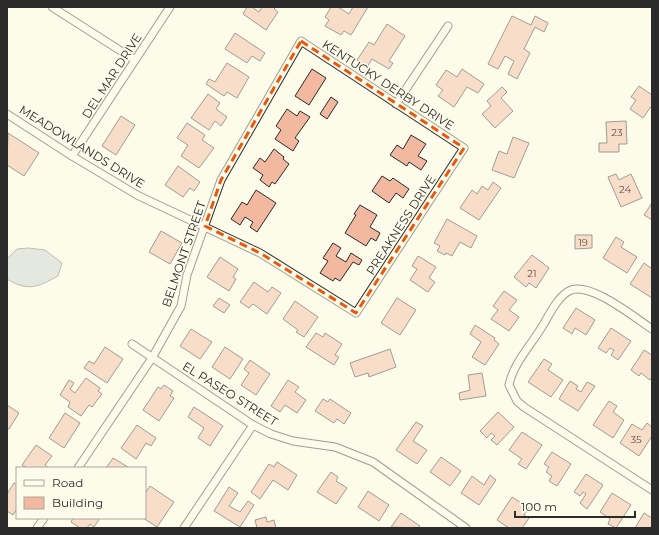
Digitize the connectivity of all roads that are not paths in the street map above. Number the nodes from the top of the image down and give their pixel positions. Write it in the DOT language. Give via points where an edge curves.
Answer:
graph roads {
  1 [pos="52,7"];
  2 [pos="170,7"];
  3 [pos="448,26"];
  4 [pos="300,41"];
  5 [pos="135,60"];
  6 [pos="396,104"];
  7 [pos="7,114"];
  8 [pos="464,148"];
  9 [pos="72,156"];
  10 [pos="205,226"];
  11 [pos="356,313"];
  12 [pos="652,329"];
  13 [pos="132,344"];
  14 [pos="152,358"];
  15 [pos="253,425"];
  16 [pos="79,467"];
  17 [pos="652,490"];
  18 [pos="43,519"];
  19 [pos="37,528"];
  20 [pos="186,528"];
  21 [pos="466,528"];
  1 -- 5 [label="street"];
  2 -- 5 [label="street, DEL MAR DRIVE"];
  3 -- 6 [label="street"];
  4 -- 6 [label="street, KENTUCKY DERBY DRIVE"];
  4 -- 10 [label="street, BELMONT STREET" via="221,180"];
  5 -- 9 [label="street, DEL MAR DRIVE"];
  6 -- 8 [label="street, KENTUCKY DERBY DRIVE"];
  7 -- 9 [label="street, MEADOWLANDS DRIVE"];
  8 -- 11 [label="street, PREAKNESS DRIVE"];
  9 -- 10 [label="street, MEADOWLANDS DRIVE" via="137,195"];
  10 -- 11 [label="street, MEADOWLANDS DRIVE" via="260,253"];
  10 -- 14 [label="street, BELMONT STREET" via="187,275 181,306"];
  12 -- 17 [label="street" via="595,292 578,289 569,291 558,301 514,369 509,385 517,401 524,407"];
  13 -- 14 [label="street, EL PASEO STREET"];
  14 -- 15 [label="street, EL PASEO STREET"];
  14 -- 16 [label="street, BELMONT STREET"];
  15 -- 20 [label="street"];
  15 -- 21 [label="street, EL PASEO STREET" via="270,434 293,441 335,447 373,462"];
  18 -- 19 [label="street"];
}
